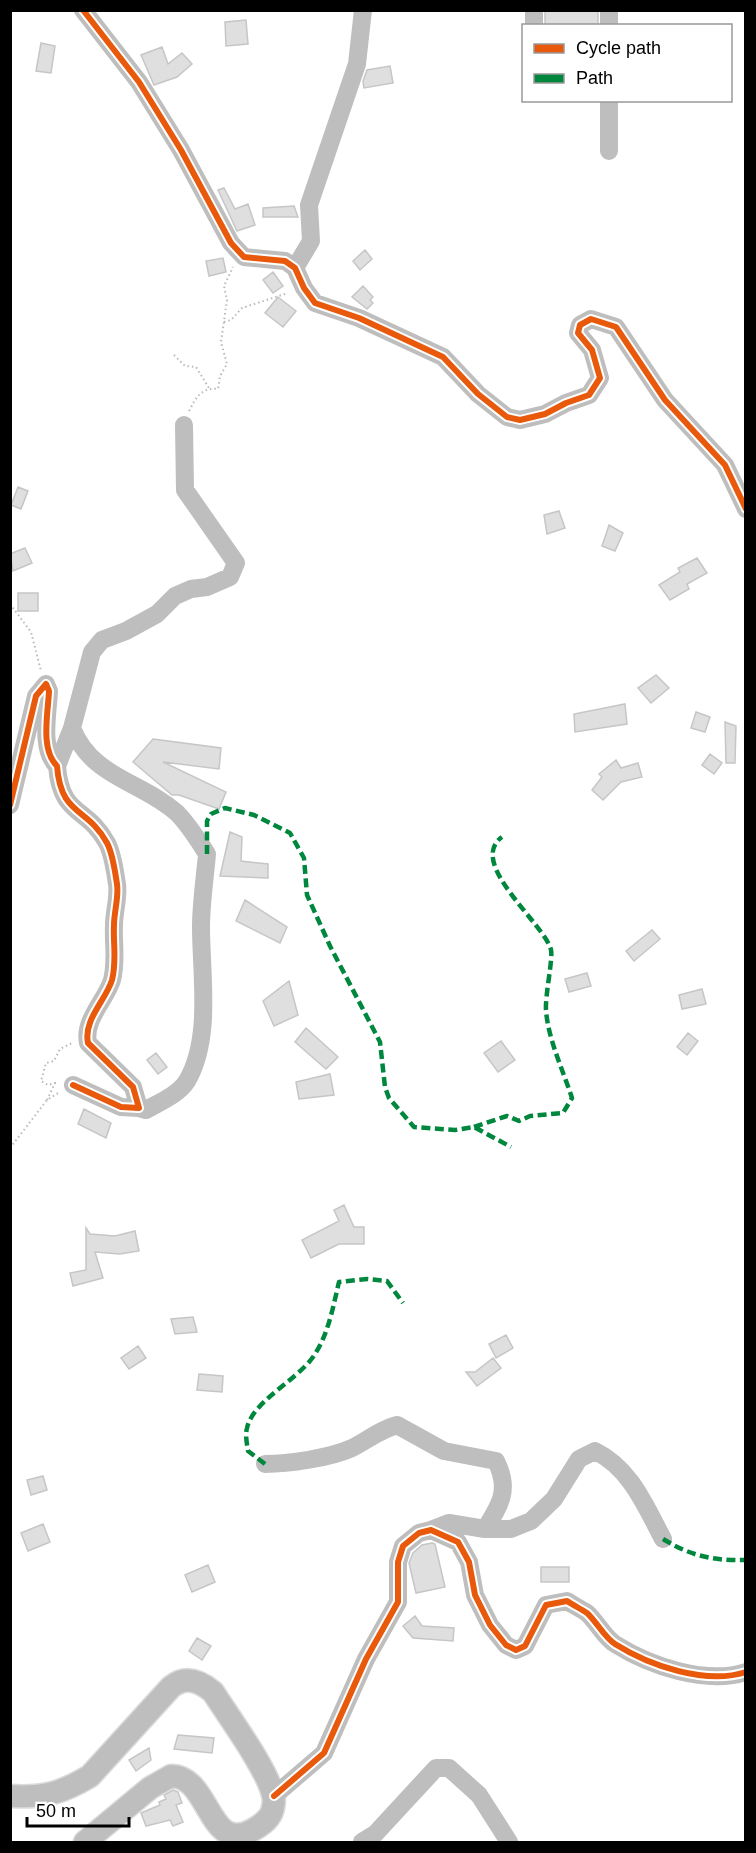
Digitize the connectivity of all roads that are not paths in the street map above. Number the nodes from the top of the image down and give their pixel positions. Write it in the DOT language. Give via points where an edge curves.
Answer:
graph roads {
  1 [pos="83,10"];
  2 [pos="363,10"];
  3 [pos="609,102"];
  4 [pos="609,151"];
  5 [pos="295,268"];
  6 [pos="184,425"];
  7 [pos="746,509"];
  8 [pos="72,728"];
  9 [pos="57,766"];
  10 [pos="10,805"];
  11 [pos="73,1085"];
  12 [pos="138,1108"];
  13 [pos="265,1464"];
  14 [pos="485,1528"];
  15 [pos="430,1530"];
  16 [pos="663,1539"];
  17 [pos="746,1671"];
  18 [pos="10,1796"];
  19 [pos="274,1796"];
  20 [pos="238,1840"];
  21 [pos="85,1842"];
  22 [pos="362,1842"];
  23 [pos="509,1842"];
  1 -- 5 [label="street" via="139,82 231,243 244,256 285,261"];
  2 -- 5 [label="street" via="357,64 309,205 311,241"];
  3 -- 4 [label="street"];
  5 -- 7 [label="street" via="315,303 359,318 443,357 478,394 507,417 520,420 590,395 600,378 592,350 578,333 580,325 591,319 616,327 665,400 725,465"];
  6 -- 8 [label="street" via="185,490 236,563 230,577 175,596 157,614 102,640 92,652"];
  8 -- 9 [label="street"];
  8 -- 12 [label="street" via="78,743 116,778 127,780 176,813 207,854 201,926 204,996 197,1058 186,1083 146,1110"];
  9 -- 10 [label="street" via="50,759 49,691 45,684 36,696"];
  9 -- 12 [label="street" via="64,800 108,844 117,885 116,961 108,990 86,1036 88,1043 133,1087"];
  11 -- 12 [label="street" via="121,1107"];
  13 -- 14 [label="street" via="287,1464 351,1449 382,1429 398,1425 444,1451 496,1461 504,1477 501,1505"];
  14 -- 15 [label="street" via="449,1523"];
  14 -- 16 [label="street" via="511,1528 531,1521 554,1499 579,1459 595,1451 623,1470"];
  15 -- 17 [label="street" via="458,1542 470,1562 475,1595 506,1646 516,1650 525,1646 546,1605 567,1601 587,1613 613,1643 646,1660 693,1674 736,1675"];
  15 -- 19 [label="street" via="419,1533 403,1546 398,1562 398,1602 366,1659 324,1753"];
  18 -- 19 [label="main road" via="37,1798 58,1793 90,1776 171,1687 193,1680 213,1692"];
  19 -- 20 [label="main road" via="272,1814 266,1822"];
  20 -- 21 [label="main road" via="217,1824 206,1803 185,1780 171,1776 150,1788"];
  22 -- 23 [label="street" via="375,1834 436,1768 449,1768 479,1795"];
}
